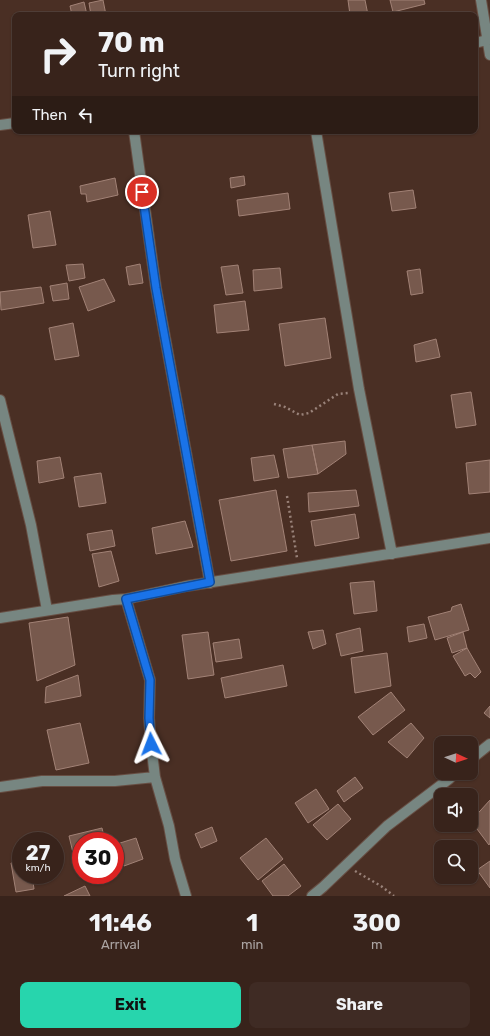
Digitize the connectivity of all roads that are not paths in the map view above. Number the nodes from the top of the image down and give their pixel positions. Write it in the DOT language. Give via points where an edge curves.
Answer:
graph roads {
  1 [pos="481,0"];
  2 [pos="487,40"];
  3 [pos="478,42"];
  4 [pos="490,55"];
  5 [pos="12,123"];
  6 [pos="0,125"];
  7 [pos="134,134"];
  8 [pos="316,134"];
  9 [pos="0,400"];
  10 [pos="490,538"];
  11 [pos="392,554"];
  12 [pos="210,582"];
  13 [pos="126,599"];
  14 [pos="47,610"];
  15 [pos="0,618"];
  16 [pos="490,744"];
  17 [pos="478,753"];
  18 [pos="155,777"];
  19 [pos="448,780"];
  20 [pos="0,787"];
  21 [pos="186,896"];
  22 [pos="312,896"];
  1 -- 2 [label="street"];
  2 -- 3 [label="street"];
  2 -- 4 [label="street"];
  5 -- 6 [label="street"];
  7 -- 12 [label="street" via="157,296"];
  8 -- 11 [label="street" via="359,389"];
  9 -- 14 [label="street" via="32,525"];
  10 -- 11 [label="street"];
  11 -- 12 [label="street"];
  12 -- 13 [label="street"];
  13 -- 14 [label="street"];
  13 -- 18 [label="street" via="150,680 149,718"];
  14 -- 15 [label="street"];
  16 -- 17 [label="street"];
  18 -- 20 [label="street" via="115,781 42,781"];
  18 -- 21 [label="street"];
  19 -- 22 [label="street" via="387,826"];
}
